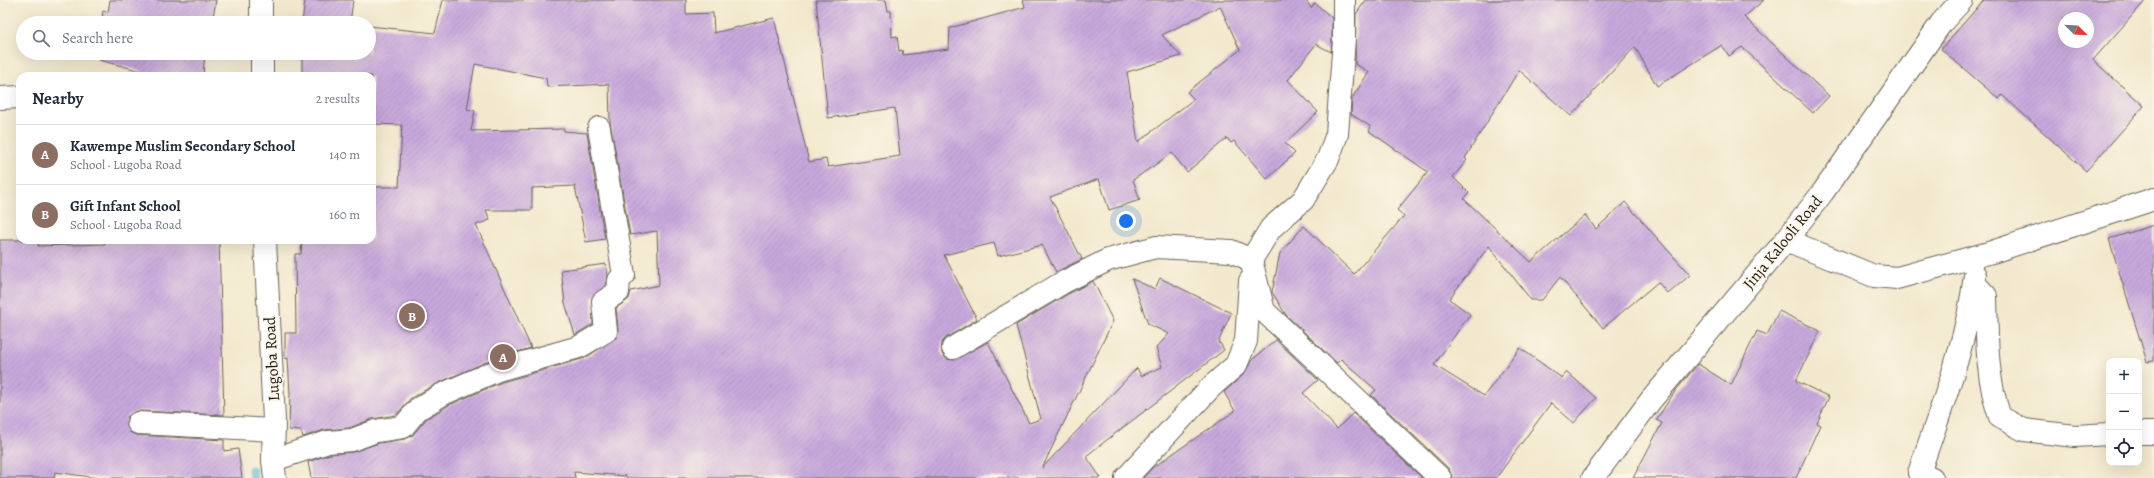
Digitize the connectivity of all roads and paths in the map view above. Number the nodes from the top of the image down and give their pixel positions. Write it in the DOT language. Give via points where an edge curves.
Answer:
graph roads {
  1 [pos="261,0"];
  2 [pos="1344,0"];
  3 [pos="1962,0"];
  4 [pos="262,16"];
  5 [pos="262,60"];
  6 [pos="262,72"];
  7 [pos="16,97"];
  8 [pos="0,98"];
  9 [pos="599,128"];
  10 [pos="2154,199"];
  11 [pos="1786,240"];
  12 [pos="265,244"];
  13 [pos="1977,256"];
  14 [pos="1251,260"];
  15 [pos="1974,283"];
  16 [pos="953,348"];
  17 [pos="138,423"];
  18 [pos="274,430"];
  19 [pos="2142,433"];
  20 [pos="2154,433"];
  21 [pos="2106,434"];
  22 [pos="274,469"];
  23 [pos="1126,478"];
  24 [pos="1440,478"];
  25 [pos="1593,478"];
  26 [pos="1932,478"];
  1 -- 4 [label="street"];
  2 -- 14 [label="street" via="1344,39 1337,134 1328,159 1303,200 1271,228"];
  3 -- 11 [label="street, Jinja Kalooli Road" via="1942,22 1823,192"];
  5 -- 6 [label="street"];
  7 -- 8 [label="street"];
  9 -- 22 [label="street" via="624,274 619,280 618,292 603,302 606,331 579,347 498,370 443,394 418,409 402,427 376,431 352,440 328,442"];
  10 -- 13 [label="street"];
  11 -- 13 [label="street" via="1874,276 1897,278"];
  11 -- 25 [label="street, Jinja Kalooli Road" via="1651,400"];
  12 -- 18 [label="street, Lugoba Road"];
  13 -- 15 [label="street"];
  14 -- 16 [label="street" via="1231,251 1156,247 1108,260 1062,283"];
  14 -- 23 [label="street" via="1246,341 1236,366 1211,387"];
  14 -- 24 [label="street" via="1264,311"];
  15 -- 21 [label="street" via="1986,296 1989,370 1994,400 2000,416 2024,430 2075,436"];
  15 -- 26 [label="street" via="1971,309 1919,473"];
  17 -- 18 [label="street"];
  18 -- 22 [label="street, Lugoba Road"];
  19 -- 20 [label="street"];
}
